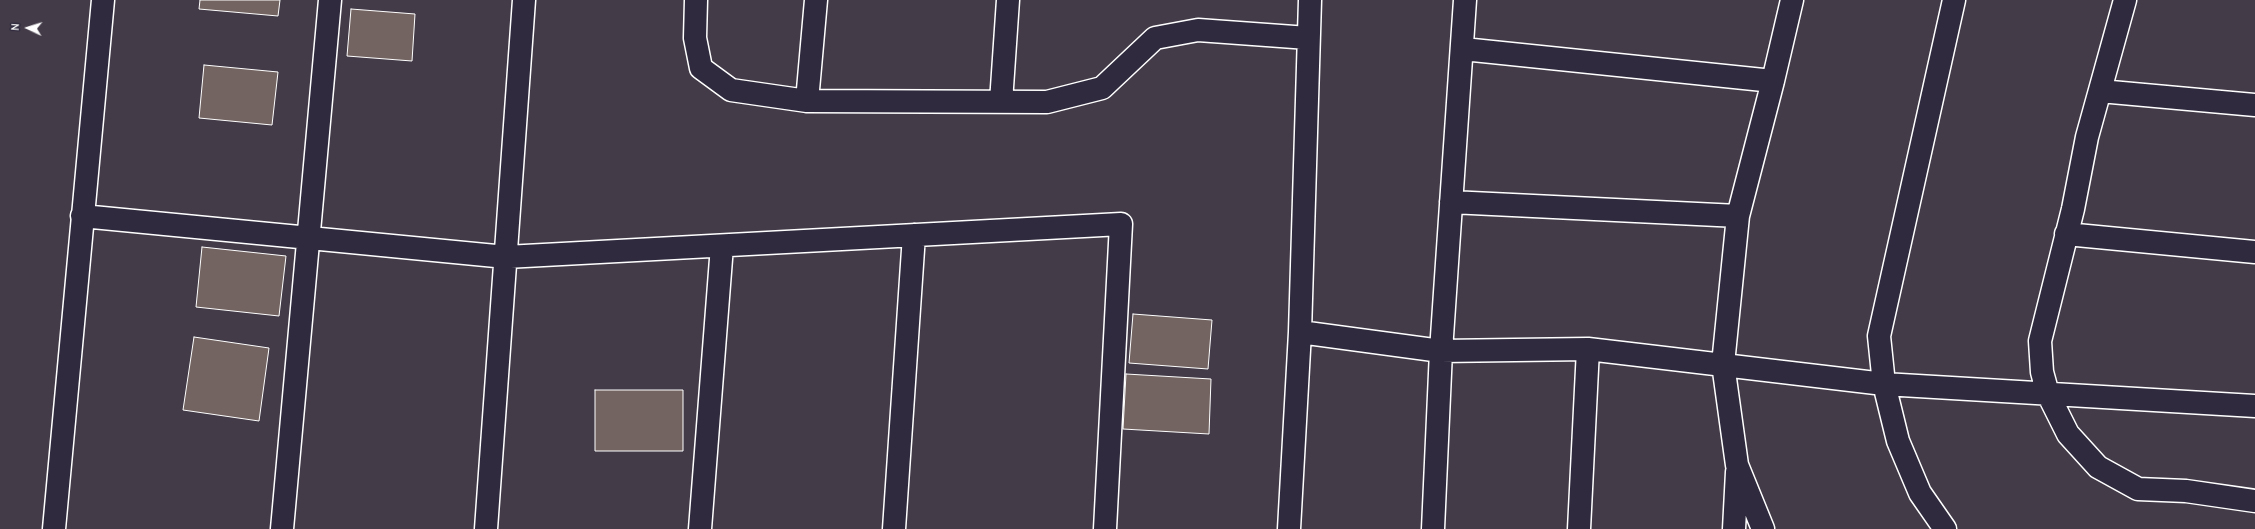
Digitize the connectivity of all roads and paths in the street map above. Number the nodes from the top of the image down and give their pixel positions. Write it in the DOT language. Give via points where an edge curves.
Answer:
graph roads {
  1 [pos="103,0"];
  2 [pos="330,0"];
  3 [pos="524,0"];
  4 [pos="696,0"];
  5 [pos="816,0"];
  6 [pos="1008,0"];
  7 [pos="1310,0"];
  8 [pos="1465,0"];
  9 [pos="1792,0"];
  10 [pos="1954,0"];
  11 [pos="2124,0"];
  12 [pos="1308,38"];
  13 [pos="1463,49"];
  14 [pos="1774,81"];
  15 [pos="2100,91"];
  16 [pos="807,101"];
  17 [pos="1001,102"];
  18 [pos="2255,105"];
  19 [pos="1451,202"];
  20 [pos="82,216"];
  21 [pos="1738,216"];
  22 [pos="2066,234"];
  23 [pos="914,235"];
  24 [pos="308,238"];
  25 [pos="722,246"];
  26 [pos="2255,252"];
  27 [pos="506,257"];
  28 [pos="1300,332"];
  29 [pos="1588,349"];
  30 [pos="1441,351"];
  31 [pos="1723,364"];
  32 [pos="1884,384"];
  33 [pos="2048,394"];
  34 [pos="2255,406"];
  35 [pos="1737,465"];
  36 [pos="2255,501"];
  37 [pos="54,529"];
  38 [pos="282,529"];
  39 [pos="486,529"];
  40 [pos="700,529"];
  41 [pos="894,529"];
  42 [pos="1105,529"];
  43 [pos="1289,529"];
  44 [pos="1432,529"];
  45 [pos="1579,529"];
  46 [pos="1734,529"];
  47 [pos="1763,529"];
  48 [pos="1945,529"];
  1 -- 20 [label="street"];
  2 -- 24 [label="street"];
  3 -- 27 [label="street"];
  4 -- 16 [label="street" via="695,38 701,68 731,90"];
  5 -- 16 [label="street"];
  6 -- 17 [label="street"];
  7 -- 12 [label="street"];
  8 -- 13 [label="street"];
  9 -- 14 [label="street"];
  10 -- 32 [label="street" via="1879,336"];
  11 -- 15 [label="street"];
  12 -- 17 [label="street" via="1198,30 1155,38 1102,88 1047,102"];
  12 -- 28 [label="street"];
  13 -- 14 [label="street"];
  13 -- 19 [label="street"];
  14 -- 21 [label="street"];
  15 -- 18 [label="street"];
  15 -- 22 [label="street"];
  16 -- 17 [label="street"];
  19 -- 21 [label="street"];
  19 -- 30 [label="street"];
  20 -- 24 [label="street"];
  20 -- 37 [label="street"];
  21 -- 31 [label="street"];
  22 -- 26 [label="street"];
  22 -- 33 [label="street" via="2040,341 2042,372"];
  23 -- 25 [label="street"];
  23 -- 41 [label="street"];
  23 -- 42 [label="street" via="1122,224"];
  24 -- 27 [label="street"];
  24 -- 38 [label="street"];
  25 -- 27 [label="street"];
  25 -- 40 [label="street"];
  27 -- 39 [label="street"];
  28 -- 30 [label="street"];
  28 -- 43 [label="street"];
  29 -- 30 [label="street"];
  29 -- 31 [label="street"];
  29 -- 45 [label="street"];
  30 -- 44 [label="street"];
  31 -- 32 [label="street"];
  31 -- 35 [label="street"];
  32 -- 33 [label="street"];
  32 -- 48 [label="street" via="1898,441 1920,493"];
  33 -- 34 [label="street"];
  33 -- 36 [label="street" via="2068,434 2098,467 2138,489 2186,491"];
  35 -- 46 [label="street"];
  35 -- 47 [label="street"];
}
